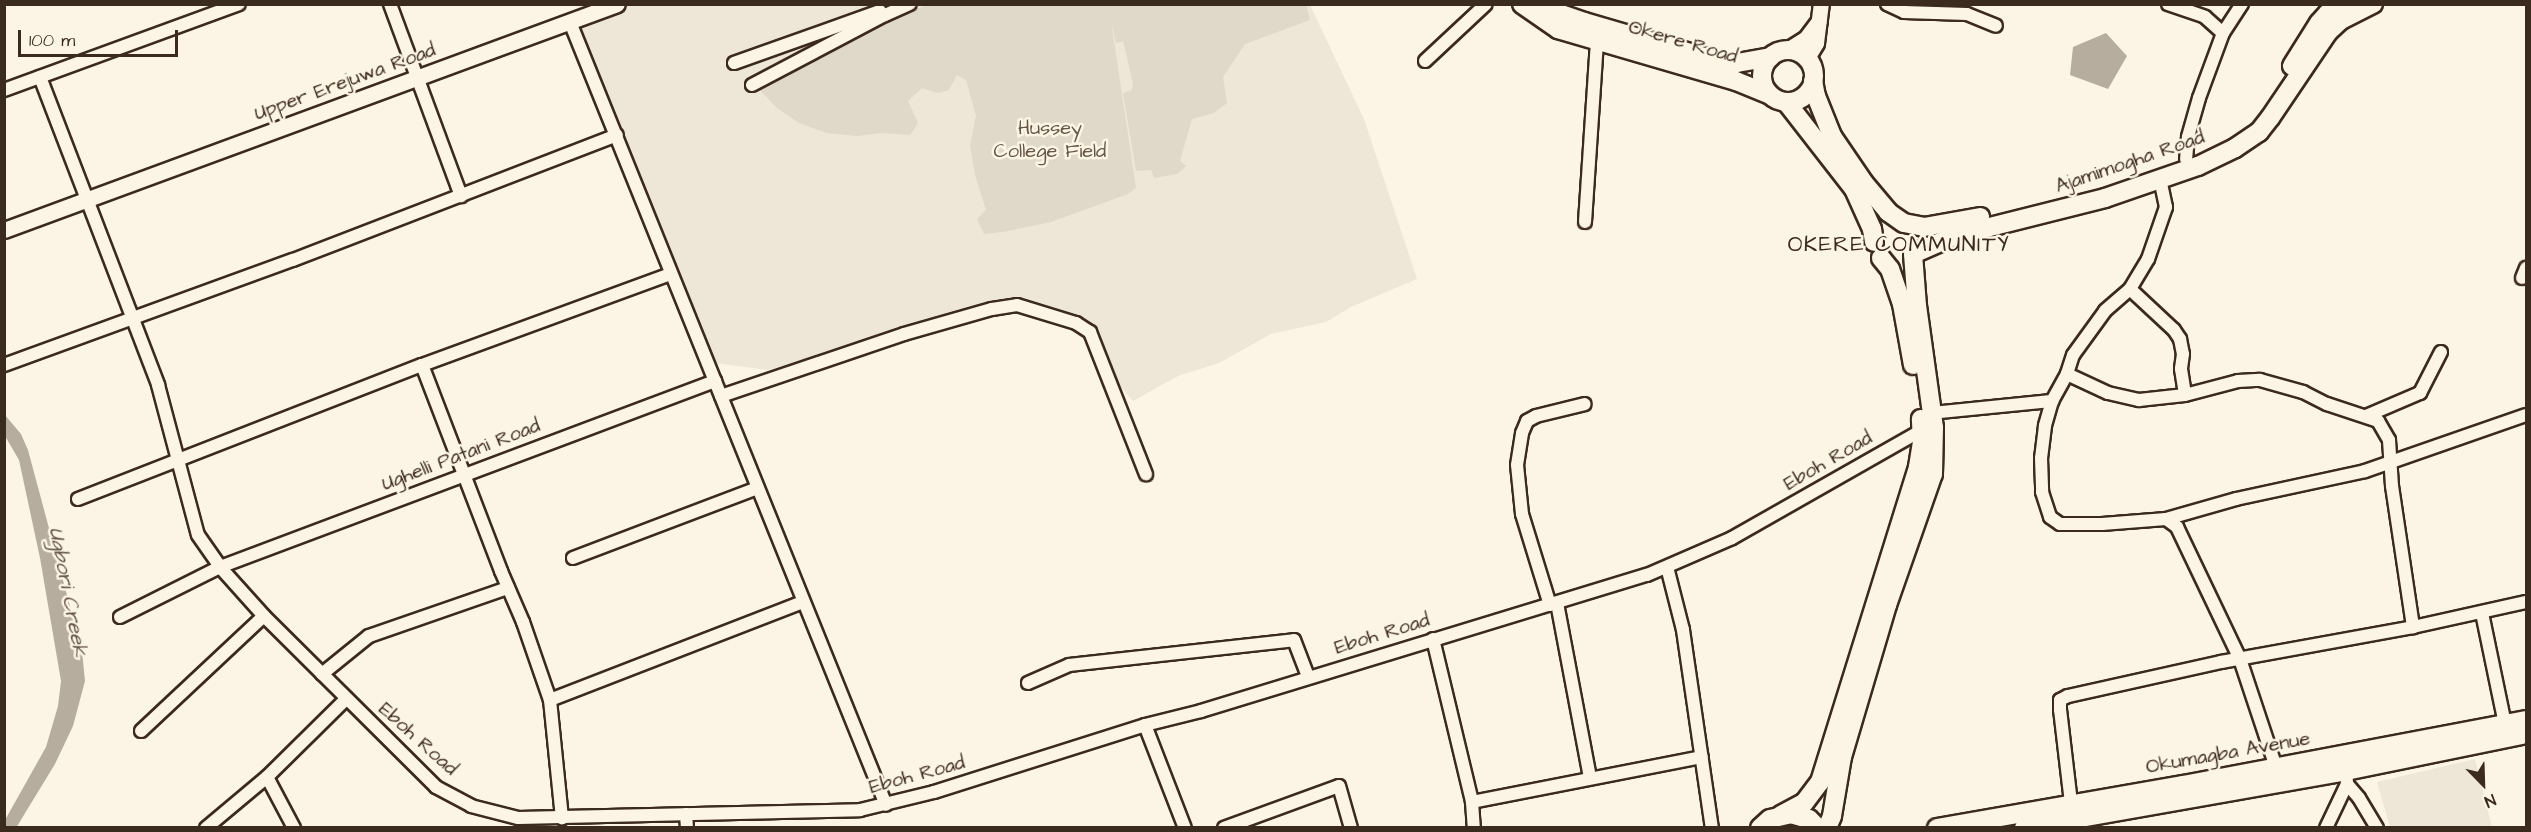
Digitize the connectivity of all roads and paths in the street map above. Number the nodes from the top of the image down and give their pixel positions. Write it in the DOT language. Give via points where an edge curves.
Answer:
graph roads {
  1 [pos="239,4"];
  2 [pos="390,4"];
  3 [pos="617,4"];
  4 [pos="898,4"];
  5 [pos="910,4"];
  6 [pos="1486,4"];
  7 [pos="1522,4"];
  8 [pos="1547,4"];
  9 [pos="1821,4"];
  10 [pos="1887,4"];
  11 [pos="2168,4"];
  12 [pos="2242,4"];
  13 [pos="2344,4"];
  14 [pos="2373,4"];
  15 [pos="1819,21"];
  16 [pos="570,22"];
  17 [pos="1996,26"];
  18 [pos="2223,33"];
  19 [pos="1597,41"];
  20 [pos="1778,53"];
  21 [pos="1807,58"];
  22 [pos="1425,61"];
  23 [pos="734,63"];
  24 [pos="40,77"];
  25 [pos="417,77"];
  26 [pos="1814,81"];
  27 [pos="752,85"];
  28 [pos="4,90"];
  29 [pos="1768,94"];
  30 [pos="1787,103"];
  31 [pos="617,135"];
  32 [pos="2186,159"];
  33 [pos="2160,179"];
  34 [pos="461,196"];
  35 [pos="87,201"];
  36 [pos="1585,222"];
  37 [pos="1904,223"];
  38 [pos="4,230"];
  39 [pos="1878,250"];
  40 [pos="1913,254"];
  41 [pos="670,274"];
  42 [pos="2130,289"];
  43 [pos="133,318"];
  44 [pos="2441,352"];
  45 [pos="4,365"];
  46 [pos="422,365"];
  47 [pos="2067,374"];
  48 [pos="715,381"];
  49 [pos="2185,394"];
  50 [pos="721,396"];
  51 [pos="2052,401"];
  52 [pos="1585,404"];
  53 [pos="1931,414"];
  54 [pos="2526,415"];
  55 [pos="2366,416"];
  56 [pos="1922,430"];
  57 [pos="179,459"];
  58 [pos="2389,460"];
  59 [pos="1146,474"];
  60 [pos="463,475"];
  61 [pos="757,488"];
  62 [pos="78,499"];
  63 [pos="2166,519"];
  64 [pos="573,558"];
  65 [pos="220,567"];
  66 [pos="1667,567"];
  67 [pos="508,588"];
  68 [pos="803,602"];
  69 [pos="2526,602"];
  70 [pos="1553,604"];
  71 [pos="2482,613"];
  72 [pos="120,616"];
  73 [pos="264,616"];
  74 [pos="2413,627"];
  75 [pos="1433,639"];
  76 [pos="2240,659"];
  77 [pos="322,674"];
  78 [pos="1308,676"];
  79 [pos="1028,683"];
  80 [pos="346,699"];
  81 [pos="550,700"];
  82 [pos="2526,720"];
  83 [pos="2505,724"];
  84 [pos="1144,725"];
  85 [pos="141,731"];
  86 [pos="2526,734"];
  87 [pos="1702,757"];
  88 [pos="2277,767"];
  89 [pos="2347,770"];
  90 [pos="267,777"];
  91 [pos="1590,777"];
  92 [pos="1472,802"];
  93 [pos="2071,803"];
  94 [pos="886,805"];
  95 [pos="686,814"];
  96 [pos="1781,815"];
  97 [pos="562,818"];
  98 [pos="206,828"];
  99 [pos="294,828"];
  100 [pos="687,828"];
  101 [pos="1185,828"];
  102 [pos="1224,828"];
  103 [pos="1351,828"];
  104 [pos="1474,828"];
  105 [pos="1712,828"];
  106 [pos="1760,828"];
  107 [pos="1818,828"];
  108 [pos="1827,828"];
  109 [pos="1937,828"];
  110 [pos="2024,828"];
  111 [pos="2326,828"];
  112 [pos="2377,828"];
  1 -- 24 [label="street"];
  2 -- 25 [label="street"];
  3 -- 16 [label="street, Upper Erejuwa Road"];
  4 -- 23 [label="street"];
  5 -- 27 [label="street"];
  6 -- 22 [label="street"];
  7 -- 19 [label="main road, Okere Road" via="1558,29"];
  8 -- 20 [label="main road, Okere Road" via="1584,22 1724,63"];
  9 -- 15 [label="street"];
  10 -- 17 [label="street" via="1904,12 1967,14"];
  11 -- 18 [label="street" via="2205,17"];
  12 -- 18 [label="street"];
  13 -- 32 [label="main road, Ajamimogha Road" via="2319,23 2254,123 2215,148"];
  14 -- 33 [label="main road, Ajamimogha Road" via="2341,20 2328,32 2259,132 2235,148"];
  15 -- 20 [label="street" via="1806,38"];
  15 -- 21 [label="street" via="1816,43"];
  16 -- 25 [label="street, Upper Erejuwa Road"];
  16 -- 31 [label="street"];
  18 -- 32 [label="street" via="2199,98"];
  19 -- 29 [label="main road, Okere Road"];
  19 -- 36 [label="street"];
  20 -- 21 [label="main road" via="1798,52"];
  20 -- 29 [label="main road" via="1762,71"];
  21 -- 26 [label="main road"];
  24 -- 28 [label="street"];
  24 -- 35 [label="street, Eboh Road"];
  25 -- 34 [label="street"];
  25 -- 35 [label="street, Upper Erejuwa Road"];
  26 -- 30 [label="main road" via="1804,97"];
  26 -- 37 [label="main road" via="1832,136 1880,202"];
  29 -- 30 [label="main road"];
  30 -- 39 [label="main road" via="1854,189"];
  31 -- 34 [label="street"];
  31 -- 41 [label="street"];
  32 -- 37 [label="main road, Ajamimogha Road" via="2103,186 1956,223 1924,227"];
  33 -- 40 [label="main road, Ajamimogha Road" via="2105,198 1940,241"];
  33 -- 42 [label="street" via="2166,207 2148,259"];
  34 -- 43 [label="street"];
  35 -- 38 [label="street, Upper Erejuwa Road"];
  35 -- 43 [label="street, Eboh Road"];
  37 -- 39 [label="main road" via="1884,225 1875,235"];
  37 -- 40 [label="main road" via="1916,236"];
  39 -- 40 [label="main road" via="1894,264"];
  39 -- 56 [label="main road" via="1890,269 1902,304"];
  40 -- 53 [label="main road"];
  41 -- 46 [label="street"];
  41 -- 48 [label="street"];
  42 -- 47 [label="street" via="2098,320 2073,355"];
  42 -- 49 [label="street" via="2180,339"];
  43 -- 45 [label="street"];
  43 -- 57 [label="street, Eboh Road"];
  44 -- 55 [label="street" via="2420,393"];
  46 -- 57 [label="street"];
  46 -- 60 [label="street"];
  47 -- 49 [label="street" via="2108,393 2139,400"];
  47 -- 51 [label="street"];
  48 -- 50 [label="street"];
  48 -- 60 [label="street, Ughelli Patani Road"];
  49 -- 55 [label="street" via="2238,381 2260,380"];
  50 -- 59 [label="street" via="904,334 1017,305 1076,322 1090,332"];
  50 -- 61 [label="street"];
  51 -- 53 [label="street"];
  51 -- 63 [label="street" via="2040,475 2050,517 2060,524"];
  52 -- 70 [label="street" via="1536,416 1527,421 1522,433 1517,465 1522,514"];
  53 -- 108 [label="main road" via="1933,474 1887,605 1838,774"];
  54 -- 58 [label="street"];
  55 -- 58 [label="street" via="2384,430 2389,440"];
  56 -- 66 [label="street, Eboh Road" via="1732,538"];
  56 -- 96 [label="main road" via="1918,467 1820,782 1804,803"];
  57 -- 62 [label="street"];
  57 -- 65 [label="street, Eboh Road" via="198,535"];
  58 -- 63 [label="street" via="2365,471 2236,499"];
  58 -- 74 [label="street"];
  60 -- 65 [label="street, Ughelli Patani Road"];
  60 -- 67 [label="street"];
  61 -- 64 [label="street"];
  61 -- 68 [label="street"];
  63 -- 76 [label="street" via="2177,527"];
  65 -- 72 [label="street, Ughelli Patani Road"];
  65 -- 73 [label="street, Eboh Road"];
  66 -- 70 [label="street, Eboh Road"];
  66 -- 87 [label="street" via="1683,630"];
  67 -- 77 [label="street" via="369,636"];
  67 -- 81 [label="street"];
  68 -- 81 [label="street"];
  68 -- 94 [label="street"];
  69 -- 71 [label="street"];
  70 -- 75 [label="street, Eboh Road"];
  70 -- 91 [label="street"];
  71 -- 74 [label="street"];
  71 -- 83 [label="street"];
  73 -- 77 [label="street, Eboh Road"];
  73 -- 85 [label="street"];
  74 -- 76 [label="street"];
  75 -- 78 [label="street, Eboh Road"];
  75 -- 92 [label="street"];
  76 -- 88 [label="street"];
  76 -- 93 [label="street" via="2060,699"];
  77 -- 80 [label="street, Eboh Road"];
  78 -- 79 [label="street" via="1294,640 1069,665"];
  78 -- 84 [label="street, Eboh Road"];
  80 -- 90 [label="street"];
  80 -- 97 [label="street, Eboh Road" via="436,786 471,806 518,819"];
  81 -- 97 [label="street"];
  82 -- 83 [label="main road, Okumagba Avenue"];
  83 -- 89 [label="main road, Okumagba Avenue"];
  84 -- 94 [label="street, Eboh Road"];
  84 -- 101 [label="street"];
  86 -- 89 [label="main road, Okumagba Avenue"];
  87 -- 91 [label="street"];
  87 -- 105 [label="street"];
  88 -- 89 [label="main road, Okumagba Avenue"];
  88 -- 93 [label="main road, Okumagba Avenue"];
  89 -- 110 [label="main road, Okumagba Avenue"];
  89 -- 111 [label="street"];
  89 -- 112 [label="street"];
  90 -- 98 [label="street"];
  90 -- 99 [label="street"];
  91 -- 92 [label="street"];
  92 -- 104 [label="street"];
  93 -- 109 [label="main road, Okumagba Avenue"];
  94 -- 95 [label="street, Eboh Road" via="860,810"];
  95 -- 97 [label="street, Eboh Road"];
  95 -- 100 [label="street"];
  96 -- 106 [label="main road"];
  96 -- 107 [label="main road" via="1800,816"];
  102 -- 103 [label="street" via="1339,786"];
}
